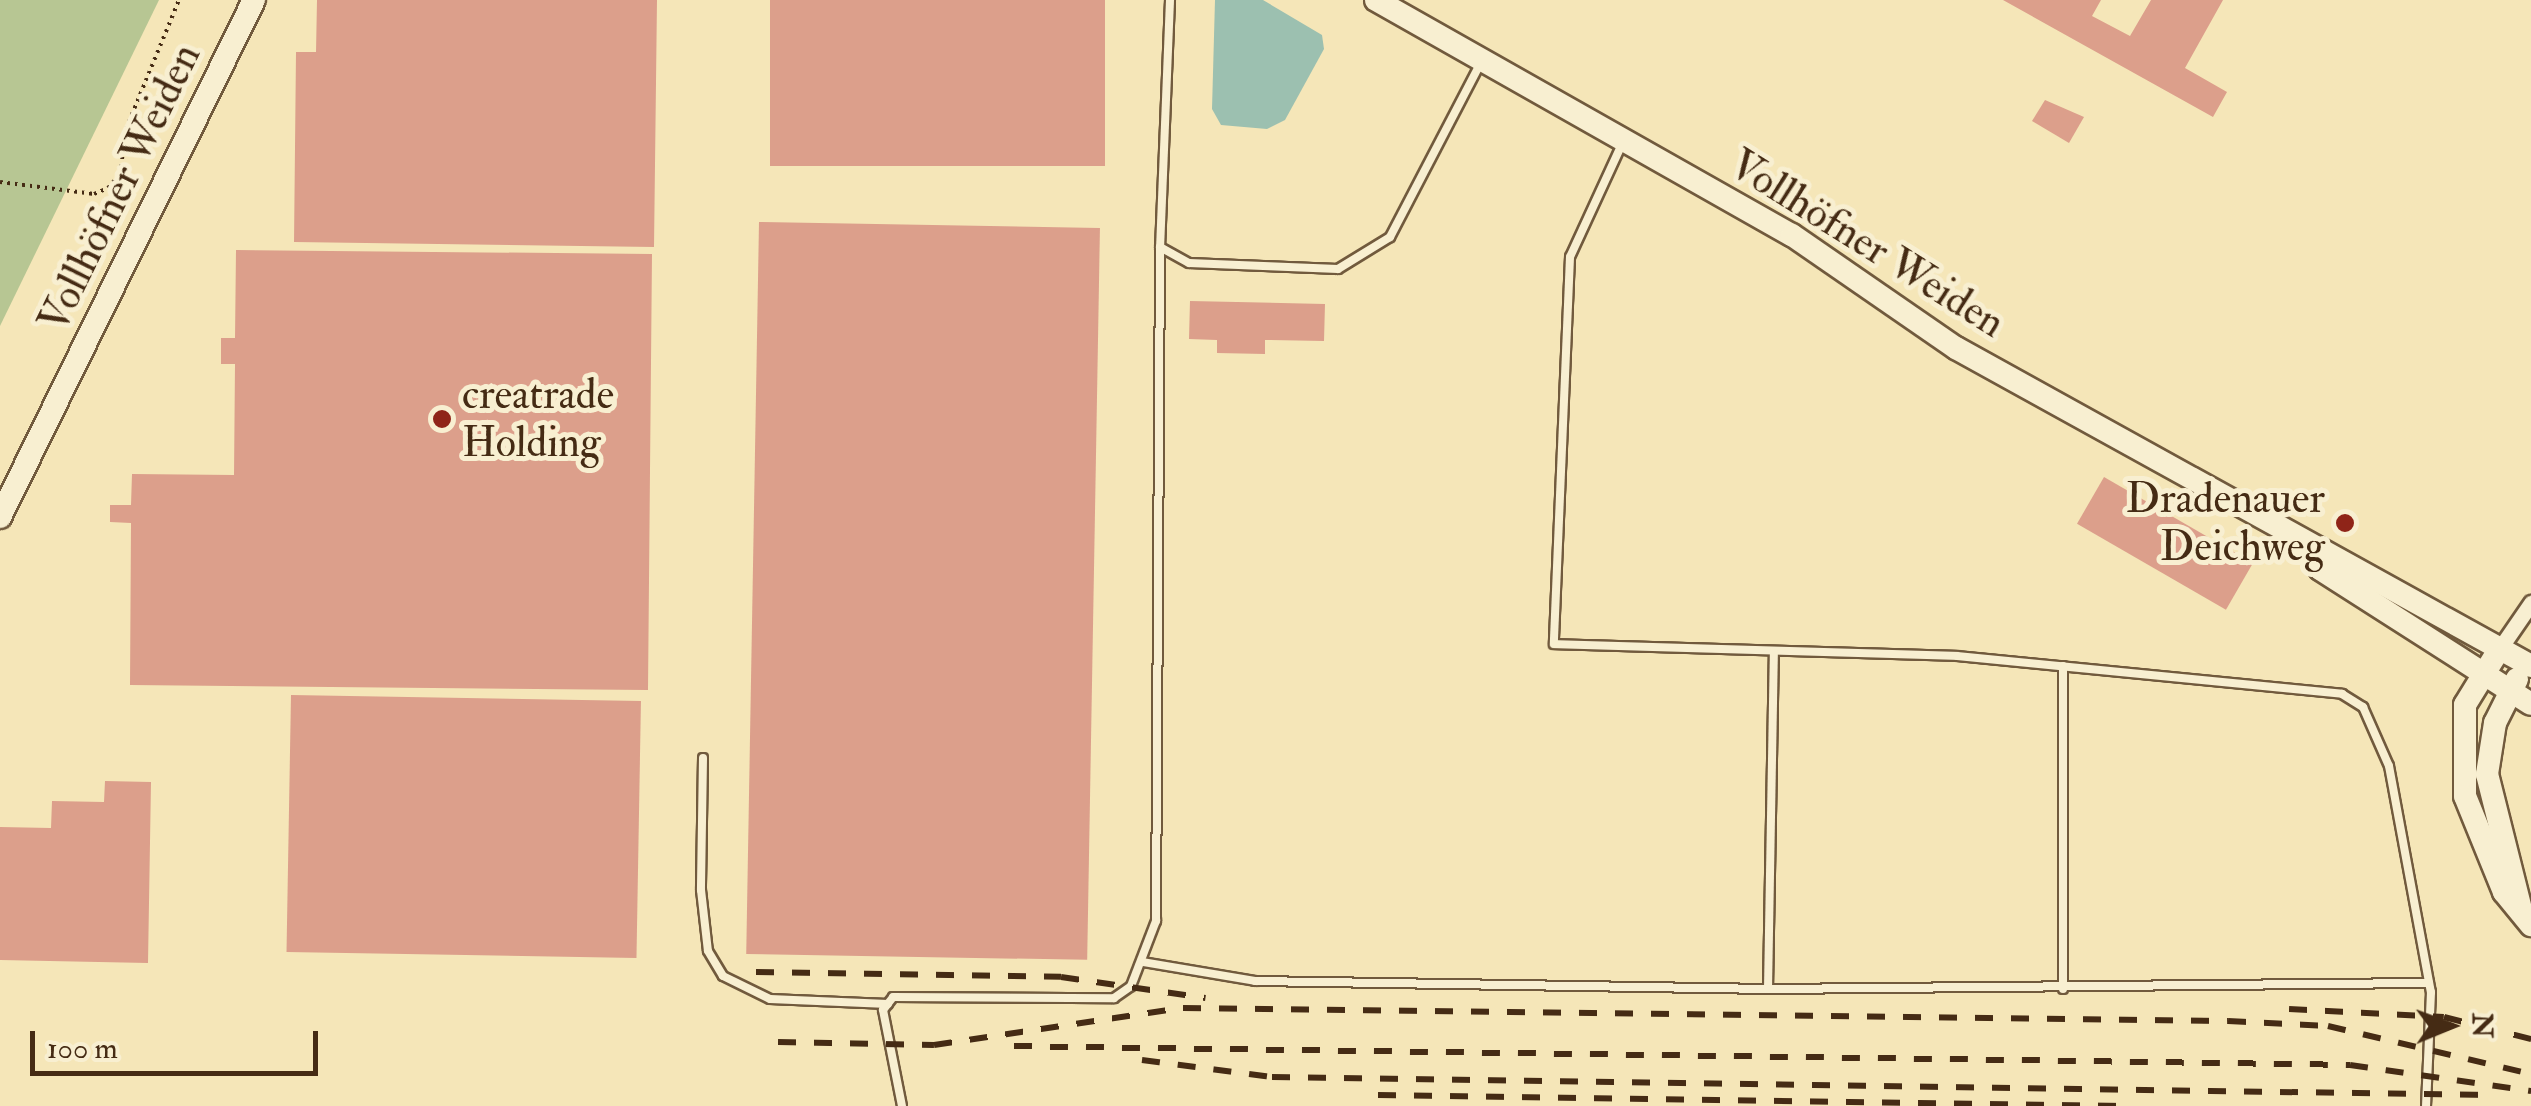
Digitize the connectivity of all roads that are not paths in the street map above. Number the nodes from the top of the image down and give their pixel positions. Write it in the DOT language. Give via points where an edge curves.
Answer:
graph roads {
  1 [pos="254,0"];
  2 [pos="1170,0"];
  3 [pos="1376,0"];
  4 [pos="1482,60"];
  5 [pos="1624,140"];
  6 [pos="1160,247"];
  7 [pos="0,516"];
  8 [pos="2318,552"];
  9 [pos="2531,603"];
  10 [pos="2500,648"];
  11 [pos="1774,651"];
  12 [pos="2530,662"];
  13 [pos="2063,666"];
  14 [pos="2480,678"];
  15 [pos="2510,691"];
  16 [pos="2531,704"];
  17 [pos="703,758"];
  18 [pos="2526,917"];
  19 [pos="1143,962"];
  20 [pos="2430,983"];
  21 [pos="1768,989"];
  22 [pos="2063,989"];
  23 [pos="888,1004"];
  24 [pos="902,1106"];
  25 [pos="2426,1106"];
  1 -- 7 [label="main road, Vollhöfner Weiden"];
  2 -- 6 [label="lane"];
  3 -- 4 [label="main road, Vollhöfner Weiden"];
  4 -- 5 [label="main road, Vollhöfner Weiden"];
  4 -- 6 [label="lane" via="1390,238 1338,269 1189,263"];
  5 -- 8 [label="main road, Vollhöfner Weiden" via="1822,253 1956,348"];
  5 -- 11 [label="lane" via="1570,257 1554,644"];
  6 -- 19 [label="lane" via="1156,920"];
  8 -- 10 [label="main road, Vollhöfner Weiden" via="2332,550"];
  8 -- 14 [label="main road, Vollhöfner Weiden" via="2320,568"];
  9 -- 10 [label="street"];
  10 -- 12 [label="main road, Vollhöfner Weiden"];
  10 -- 14 [label="main road"];
  11 -- 13 [label="lane"];
  11 -- 21 [label="lane"];
  12 -- 15 [label="main road"];
  13 -- 20 [label="lane" via="2342,694 2363,708 2389,766"];
  13 -- 22 [label="lane"];
  14 -- 15 [label="main road, Vollhöfner Weiden"];
  14 -- 18 [label="main road" via="2462,720 2466,806 2504,892"];
  15 -- 16 [label="main road, Vollhöfner Weiden"];
  15 -- 18 [label="main road" via="2494,723 2488,774"];
  17 -- 23 [label="lane" via="701,890 708,951 723,976 770,999"];
  19 -- 21 [label="lane" via="1255,980"];
  19 -- 23 [label="lane" via="1114,998 892,997"];
  20 -- 22 [label="lane"];
  20 -- 25 [label="lane"];
  21 -- 22 [label="lane"];
  23 -- 24 [label="lane"];
}
